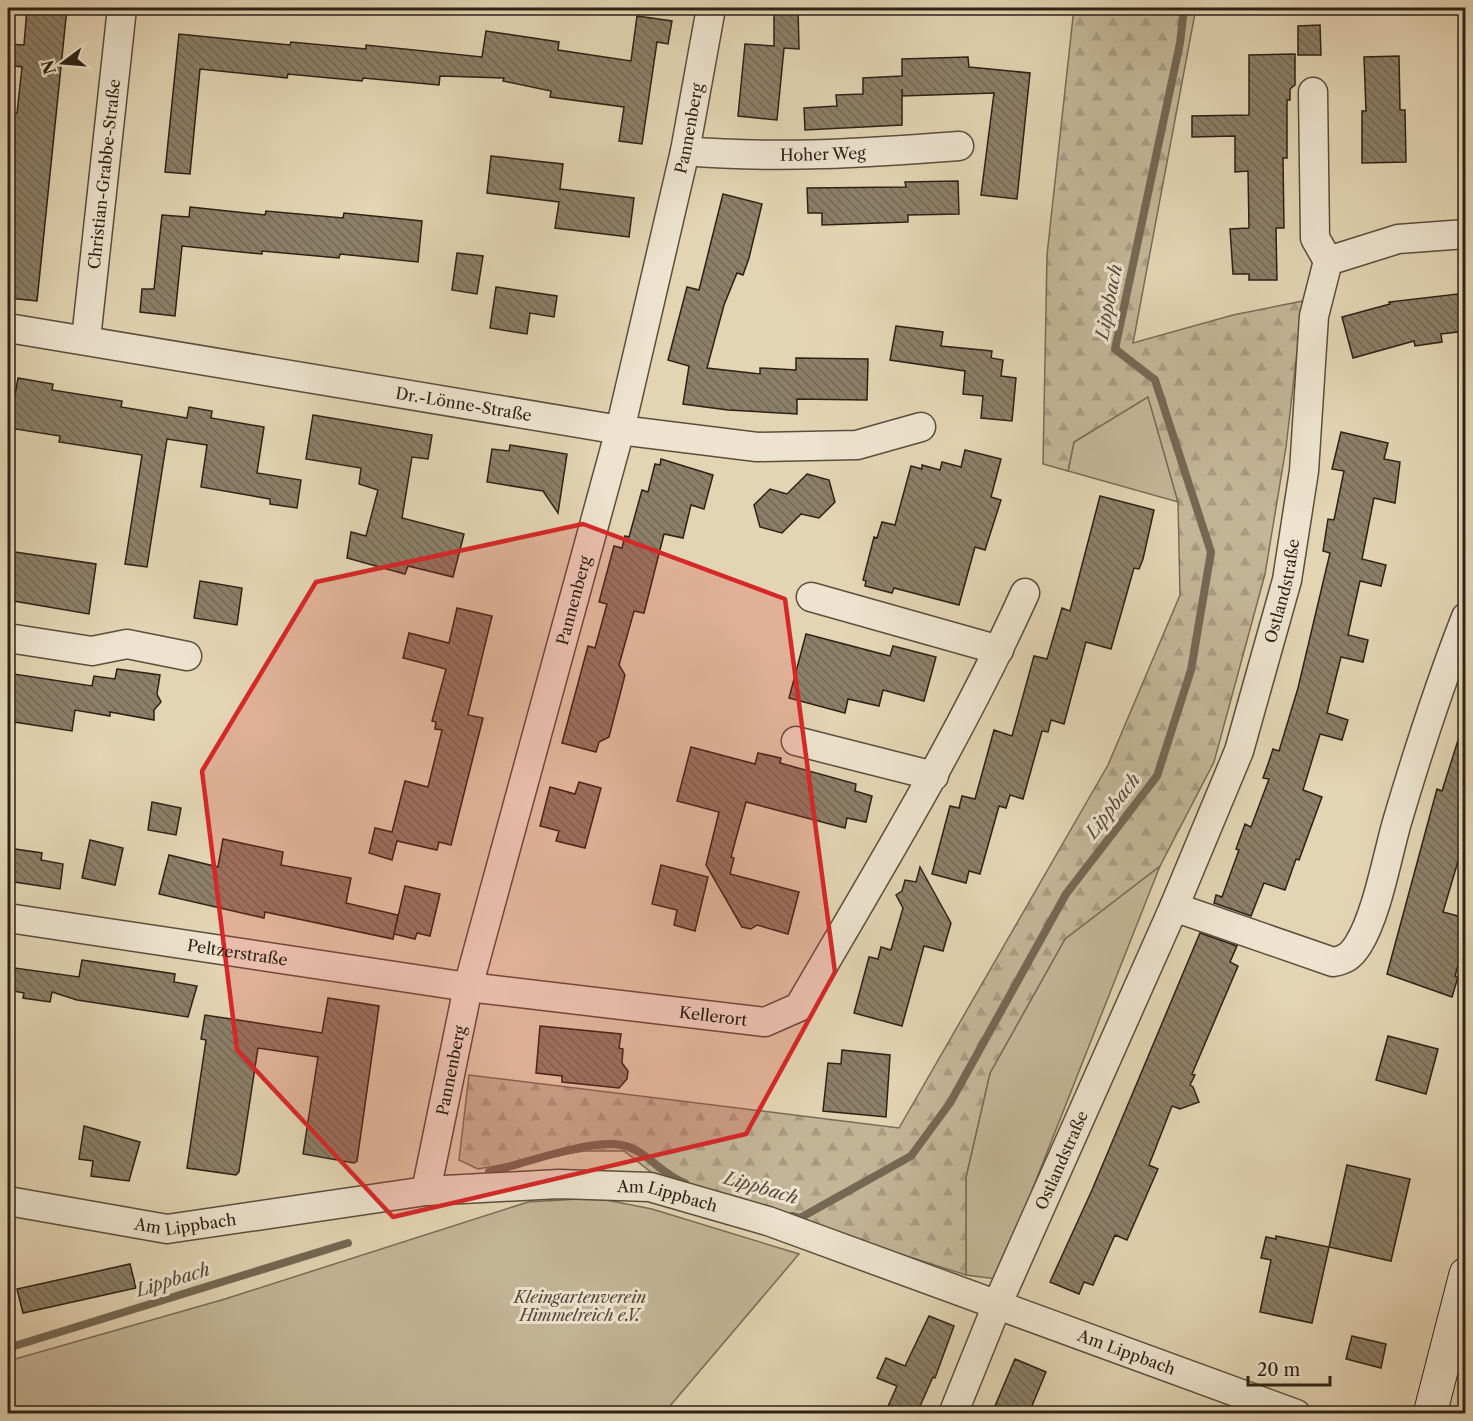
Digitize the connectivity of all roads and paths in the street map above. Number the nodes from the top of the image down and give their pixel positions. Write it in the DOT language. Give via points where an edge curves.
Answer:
graph roads {
  1 [pos="122,8"];
  2 [pos="711,8"];
  3 [pos="1313,92"];
  4 [pos="959,146"];
  5 [pos="685,152"];
  6 [pos="1466,234"];
  7 [pos="1328,261"];
  8 [pos="8,328"];
  9 [pos="86,339"];
  10 [pos="921,427"];
  11 [pos="620,430"];
  12 [pos="1025,593"];
  13 [pos="811,597"];
  14 [pos="1466,617"];
  15 [pos="8,638"];
  16 [pos="999,650"];
  17 [pos="187,656"];
  18 [pos="795,741"];
  19 [pos="934,776"];
  20 [pos="1174,907"];
  21 [pos="8,918"];
  22 [pos="468,987"];
  23 [pos="426,1191"];
  24 [pos="8,1201"];
  25 [pos="1466,1274"];
  26 [pos="997,1305"];
  27 [pos="953,1413"];
  28 [pos="1296,1413"];
  29 [pos="1430,1413"];
  1 -- 9 [label="street, Christian-Grabbe-Straße"];
  2 -- 5 [label="street, Pannenberg"];
  3 -- 7 [label="street" via="1315,238"];
  4 -- 5 [label="street, Hoher Weg" via="836,156"];
  5 -- 11 [label="street, Pannenberg"];
  6 -- 7 [label="street" via="1398,239"];
  7 -- 20 [label="street, Ostlandstraße" via="1314,316 1304,471 1287,580 1239,751"];
  8 -- 9 [label="street, Dr.-Lönne-Straße"];
  9 -- 11 [label="street, Dr.-Lönne-Straße"];
  10 -- 11 [label="street, Dr.-Lönne-Straße" via="857,445 757,447"];
  11 -- 22 [label="street, Pannenberg"];
  12 -- 16 [label="street, Kellerort"];
  13 -- 16 [label="street"];
  14 -- 20 [label="street" via="1427,718 1372,909 1352,953 1333,962"];
  15 -- 17 [label="street" via="92,651 127,644"];
  16 -- 19 [label="street, Kellerort"];
  18 -- 19 [label="street"];
  19 -- 22 [label="street, Kellerort" via="799,1007 765,1022"];
  20 -- 26 [label="street, Ostlandstraße"];
  21 -- 22 [label="street, Peltzerstraße"];
  22 -- 23 [label="street, Pannenberg"];
  23 -- 24 [label="street, Am Lippbach" via="167,1229"];
  23 -- 26 [label="street, Am Lippbach" via="559,1184 650,1187 768,1221"];
  25 -- 29 [label="main road"];
  26 -- 27 [label="street, Ostlandstraße"];
  26 -- 28 [label="street, Am Lippbach"];
}
